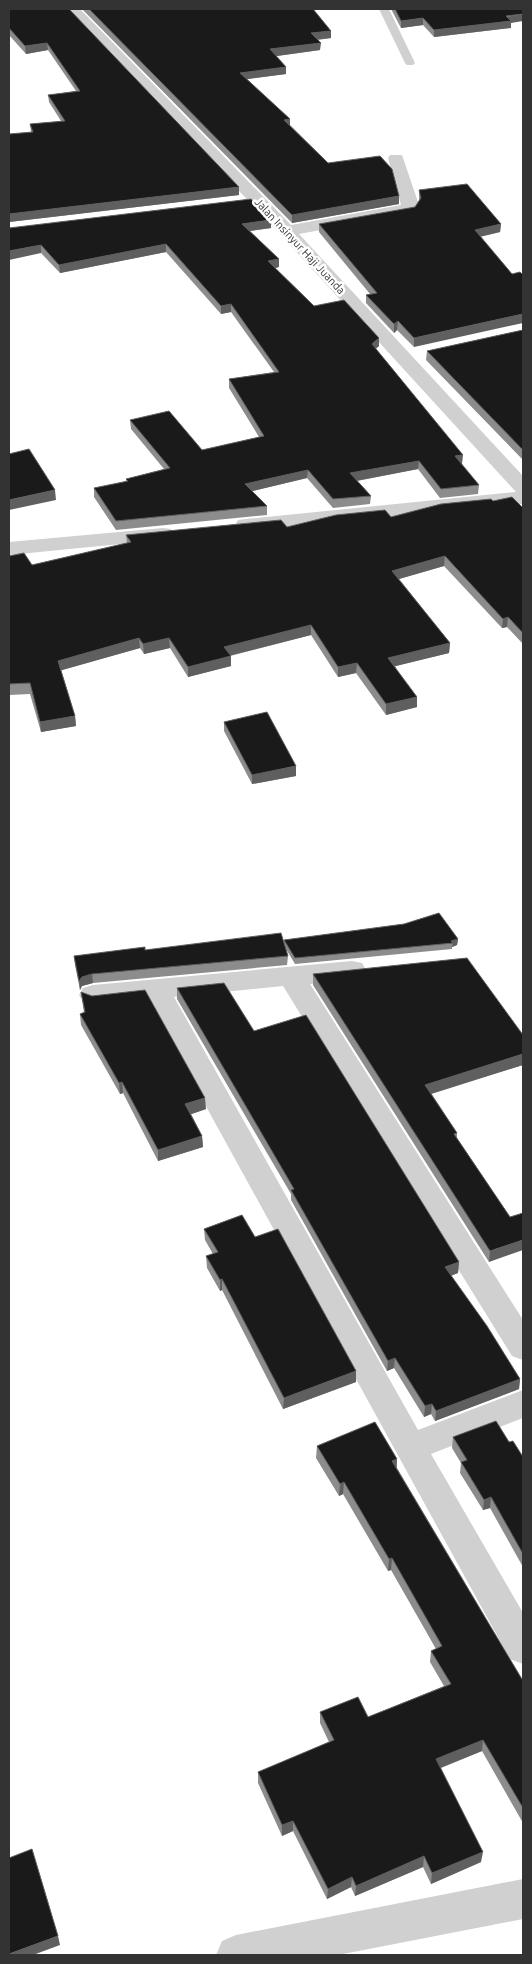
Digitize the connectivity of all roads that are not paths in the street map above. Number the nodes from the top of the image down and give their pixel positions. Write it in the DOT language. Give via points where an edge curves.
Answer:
graph roads {
  1 [pos="72,9"];
  2 [pos="384,9"];
  3 [pos="410,63"];
  4 [pos="396,158"];
  5 [pos="257,199"];
  6 [pos="238,202"];
  7 [pos="287,231"];
  8 [pos="421,353"];
  9 [pos="403,357"];
  10 [pos="523,488"];
  11 [pos="523,498"];
  12 [pos="226,527"];
  13 [pos="187,531"];
  14 [pos="9,549"];
  15 [pos="380,967"];
  16 [pos="291,976"];
  17 [pos="156,990"];
  18 [pos="93,995"];
  19 [pos="523,1347"];
  20 [pos="523,1404"];
  21 [pos="410,1448"];
  22 [pos="523,1647"];
  23 [pos="523,1899"];
  24 [pos="236,1955"];
  1 -- 5 [label="street, Jalan Insinyur Haji Juanda"];
  2 -- 3 [label="lane"];
  4 -- 7 [label="street" via="410,206 408,210"];
  5 -- 6 [label="street"];
  5 -- 7 [label="street, Jalan Insinyur Haji Juanda"];
  7 -- 9 [label="street, Jalan Insinyur Haji Juanda"];
  8 -- 9 [label="street"];
  9 -- 10 [label="street, Jalan Insinyur Haji Juanda"];
  11 -- 12 [label="street"];
  13 -- 14 [label="street"];
  15 -- 16 [label="street"];
  16 -- 17 [label="street"];
  16 -- 19 [label="street"];
  17 -- 18 [label="street"];
  17 -- 21 [label="street"];
  20 -- 21 [label="street"];
  21 -- 22 [label="street"];
  23 -- 24 [label="street"];
}
